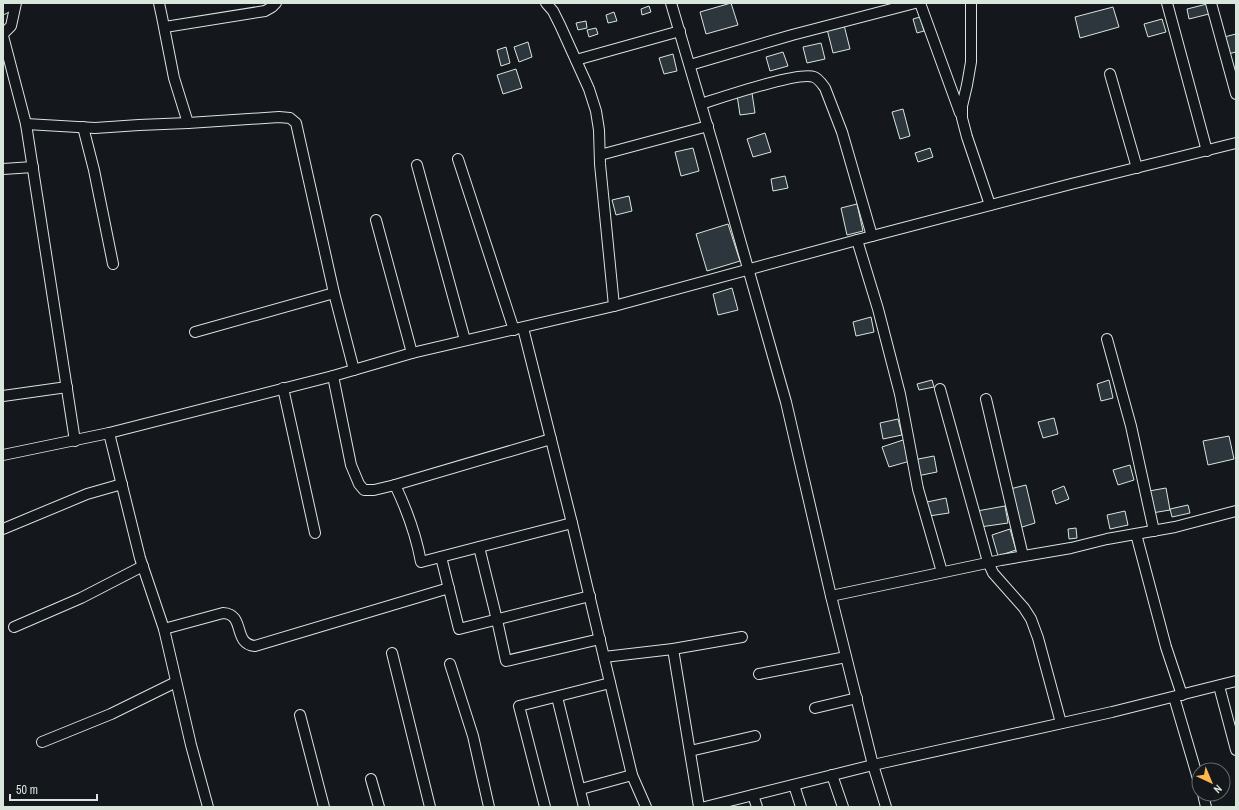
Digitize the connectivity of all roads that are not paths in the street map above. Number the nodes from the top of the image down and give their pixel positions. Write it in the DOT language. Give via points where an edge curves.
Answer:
graph roads {
  1 [pos="15,3"];
  2 [pos="159,3"];
  3 [pos="276,3"];
  4 [pos="546,3"];
  5 [pos="671,3"];
  6 [pos="915,3"];
  7 [pos="920,3"];
  8 [pos="971,3"];
  9 [pos="1167,3"];
  10 [pos="1211,3"];
  11 [pos="3,9"];
  12 [pos="165,27"];
  13 [pos="680,31"];
  14 [pos="3,35"];
  15 [pos="576,60"];
  16 [pos="690,65"];
  17 [pos="1110,74"];
  18 [pos="1236,94"];
  19 [pos="701,104"];
  20 [pos="962,118"];
  21 [pos="188,123"];
  22 [pos="26,124"];
  23 [pos="708,126"];
  24 [pos="83,127"];
  25 [pos="1236,143"];
  26 [pos="1207,150"];
  27 [pos="600,155"];
  28 [pos="458,159"];
  29 [pos="417,166"];
  30 [pos="32,167"];
  31 [pos="1137,168"];
  32 [pos="3,170"];
  33 [pos="990,205"];
  34 [pos="376,220"];
  35 [pos="872,236"];
  36 [pos="857,240"];
  37 [pos="113,264"];
  38 [pos="749,270"];
  39 [pos="334,293"];
  40 [pos="614,306"];
  41 [pos="519,329"];
  42 [pos="195,332"];
  43 [pos="1107,338"];
  44 [pos="465,340"];
  45 [pos="412,353"];
  46 [pos="354,370"];
  47 [pos="333,376"];
  48 [pos="67,387"];
  49 [pos="283,388"];
  50 [pos="940,389"];
  51 [pos="3,396"];
  52 [pos="986,399"];
  53 [pos="110,433"];
  54 [pos="551,439"];
  55 [pos="75,441"];
  56 [pos="3,455"];
  57 [pos="122,484"];
  58 [pos="395,485"];
  59 [pos="1236,511"];
  60 [pos="572,523"];
  61 [pos="3,529"];
  62 [pos="1154,531"];
  63 [pos="315,533"];
  64 [pos="1136,534"];
  65 [pos="478,547"];
  66 [pos="1023,556"];
  67 [pos="441,557"];
  68 [pos="988,562"];
  69 [pos="143,566"];
  70 [pos="942,572"];
  71 [pos="449,588"];
  72 [pos="590,596"];
  73 [pos="831,596"];
  74 [pos="497,620"];
  75 [pos="14,626"];
  76 [pos="164,629"];
  77 [pos="742,637"];
  78 [pos="600,639"];
  79 [pos="673,649"];
  80 [pos="392,653"];
  81 [pos="604,657"];
  82 [pos="846,657"];
  83 [pos="450,664"];
  84 [pos="759,674"];
  85 [pos="176,682"];
  86 [pos="1236,682"];
  87 [pos="610,683"];
  88 [pos="1220,686"];
  89 [pos="1178,696"];
  90 [pos="557,697"];
  91 [pos="857,698"];
  92 [pos="815,708"];
  93 [pos="300,715"];
  94 [pos="1061,724"];
  95 [pos="755,736"];
  96 [pos="42,742"];
  97 [pos="1236,750"];
  98 [pos="690,751"];
  99 [pos="1194,762"];
  100 [pos="873,765"];
  101 [pos="632,775"];
  102 [pos="832,775"];
  103 [pos="372,779"];
  104 [pos="794,785"];
  105 [pos="581,789"];
  106 [pos="753,795"];
  107 [pos="208,807"];
  108 [pos="324,807"];
  109 [pos="379,807"];
  110 [pos="430,807"];
  111 [pos="489,807"];
  112 [pos="545,807"];
  113 [pos="584,807"];
  114 [pos="646,807"];
  115 [pos="699,807"];
  116 [pos="705,807"];
  117 [pos="756,807"];
  118 [pos="801,807"];
  119 [pos="843,807"];
  120 [pos="886,807"];
  1 -- 11 [label="street"];
  1 -- 14 [label="street" via="11,26"];
  2 -- 12 [label="street"];
  3 -- 12 [label="street" via="265,11"];
  4 -- 15 [label="street" via="560,25"];
  5 -- 13 [label="street"];
  6 -- 16 [label="street"];
  7 -- 20 [label="street"];
  8 -- 20 [label="street" via="971,62"];
  9 -- 26 [label="street"];
  10 -- 18 [label="street"];
  12 -- 21 [label="street" via="174,78"];
  13 -- 15 [label="street"];
  13 -- 16 [label="street"];
  14 -- 22 [label="street"];
  15 -- 27 [label="street" via="596,111"];
  16 -- 19 [label="street"];
  17 -- 31 [label="street"];
  19 -- 23 [label="street"];
  19 -- 35 [label="street" via="774,82 808,76 821,82 842,132"];
  20 -- 33 [label="street"];
  21 -- 24 [label="street"];
  21 -- 39 [label="street" via="279,117 290,118 296,123"];
  22 -- 24 [label="street"];
  22 -- 30 [label="street"];
  23 -- 27 [label="street"];
  23 -- 38 [label="street"];
  24 -- 37 [label="street"];
  25 -- 26 [label="street"];
  26 -- 31 [label="street"];
  27 -- 40 [label="street"];
  28 -- 41 [label="street"];
  29 -- 44 [label="street"];
  30 -- 32 [label="street"];
  30 -- 48 [label="street"];
  31 -- 33 [label="street"];
  33 -- 35 [label="street"];
  34 -- 45 [label="street"];
  35 -- 36 [label="street"];
  36 -- 38 [label="street"];
  36 -- 70 [label="street" via="900,394 918,489"];
  38 -- 40 [label="street"];
  38 -- 73 [label="street" via="786,402"];
  39 -- 42 [label="street"];
  39 -- 46 [label="street"];
  40 -- 41 [label="street"];
  41 -- 44 [label="street"];
  41 -- 54 [label="street"];
  43 -- 62 [label="street" via="1131,426"];
  44 -- 45 [label="street"];
  45 -- 46 [label="street"];
  46 -- 47 [label="street"];
  47 -- 49 [label="street"];
  47 -- 58 [label="street" via="351,464 359,484 364,490"];
  48 -- 51 [label="street"];
  48 -- 55 [label="street"];
  49 -- 53 [label="street"];
  49 -- 63 [label="street"];
  50 -- 68 [label="street"];
  52 -- 66 [label="street"];
  53 -- 55 [label="street"];
  53 -- 57 [label="street"];
  54 -- 58 [label="street"];
  54 -- 60 [label="street"];
  55 -- 56 [label="street"];
  57 -- 61 [label="street" via="87,494"];
  57 -- 69 [label="street"];
  58 -- 67 [label="street" via="406,508 421,562"];
  59 -- 62 [label="street"];
  60 -- 65 [label="street"];
  60 -- 72 [label="street"];
  62 -- 64 [label="street"];
  64 -- 66 [label="street"];
  64 -- 89 [label="street"];
  65 -- 67 [label="street"];
  65 -- 74 [label="street"];
  66 -- 68 [label="street"];
  67 -- 71 [label="street"];
  68 -- 70 [label="street"];
  68 -- 94 [label="street" via="993,573 1031,619"];
  69 -- 75 [label="street" via="82,598"];
  69 -- 76 [label="street"];
  70 -- 73 [label="street"];
  71 -- 74 [label="street" via="458,629"];
  71 -- 76 [label="street" via="255,646 244,642 230,613"];
  72 -- 74 [label="street"];
  72 -- 78 [label="street"];
  73 -- 82 [label="street"];
  74 -- 78 [label="street" via="506,661"];
  76 -- 85 [label="street"];
  77 -- 79 [label="street"];
  78 -- 81 [label="street"];
  79 -- 81 [label="street"];
  79 -- 98 [label="street"];
  80 -- 110 [label="street"];
  81 -- 87 [label="street"];
  82 -- 84 [label="street"];
  82 -- 91 [label="street"];
  83 -- 111 [label="street" via="473,736"];
  85 -- 96 [label="street" via="111,714"];
  85 -- 107 [label="street"];
  86 -- 88 [label="street"];
  87 -- 90 [label="street"];
  87 -- 101 [label="street"];
  88 -- 89 [label="street"];
  88 -- 97 [label="street"];
  89 -- 94 [label="street"];
  89 -- 99 [label="street"];
  90 -- 105 [label="street"];
  90 -- 112 [label="street" via="519,706"];
  91 -- 92 [label="street"];
  91 -- 100 [label="street"];
  93 -- 108 [label="street"];
  94 -- 100 [label="street"];
  95 -- 98 [label="street"];
  98 -- 115 [label="street"];
  100 -- 102 [label="street"];
  100 -- 120 [label="street"];
  101 -- 105 [label="street"];
  101 -- 114 [label="street"];
  102 -- 104 [label="street"];
  102 -- 119 [label="street"];
  103 -- 109 [label="street"];
  104 -- 106 [label="street"];
  104 -- 118 [label="street"];
  105 -- 113 [label="street"];
  106 -- 116 [label="street"];
  106 -- 117 [label="street"];
}
